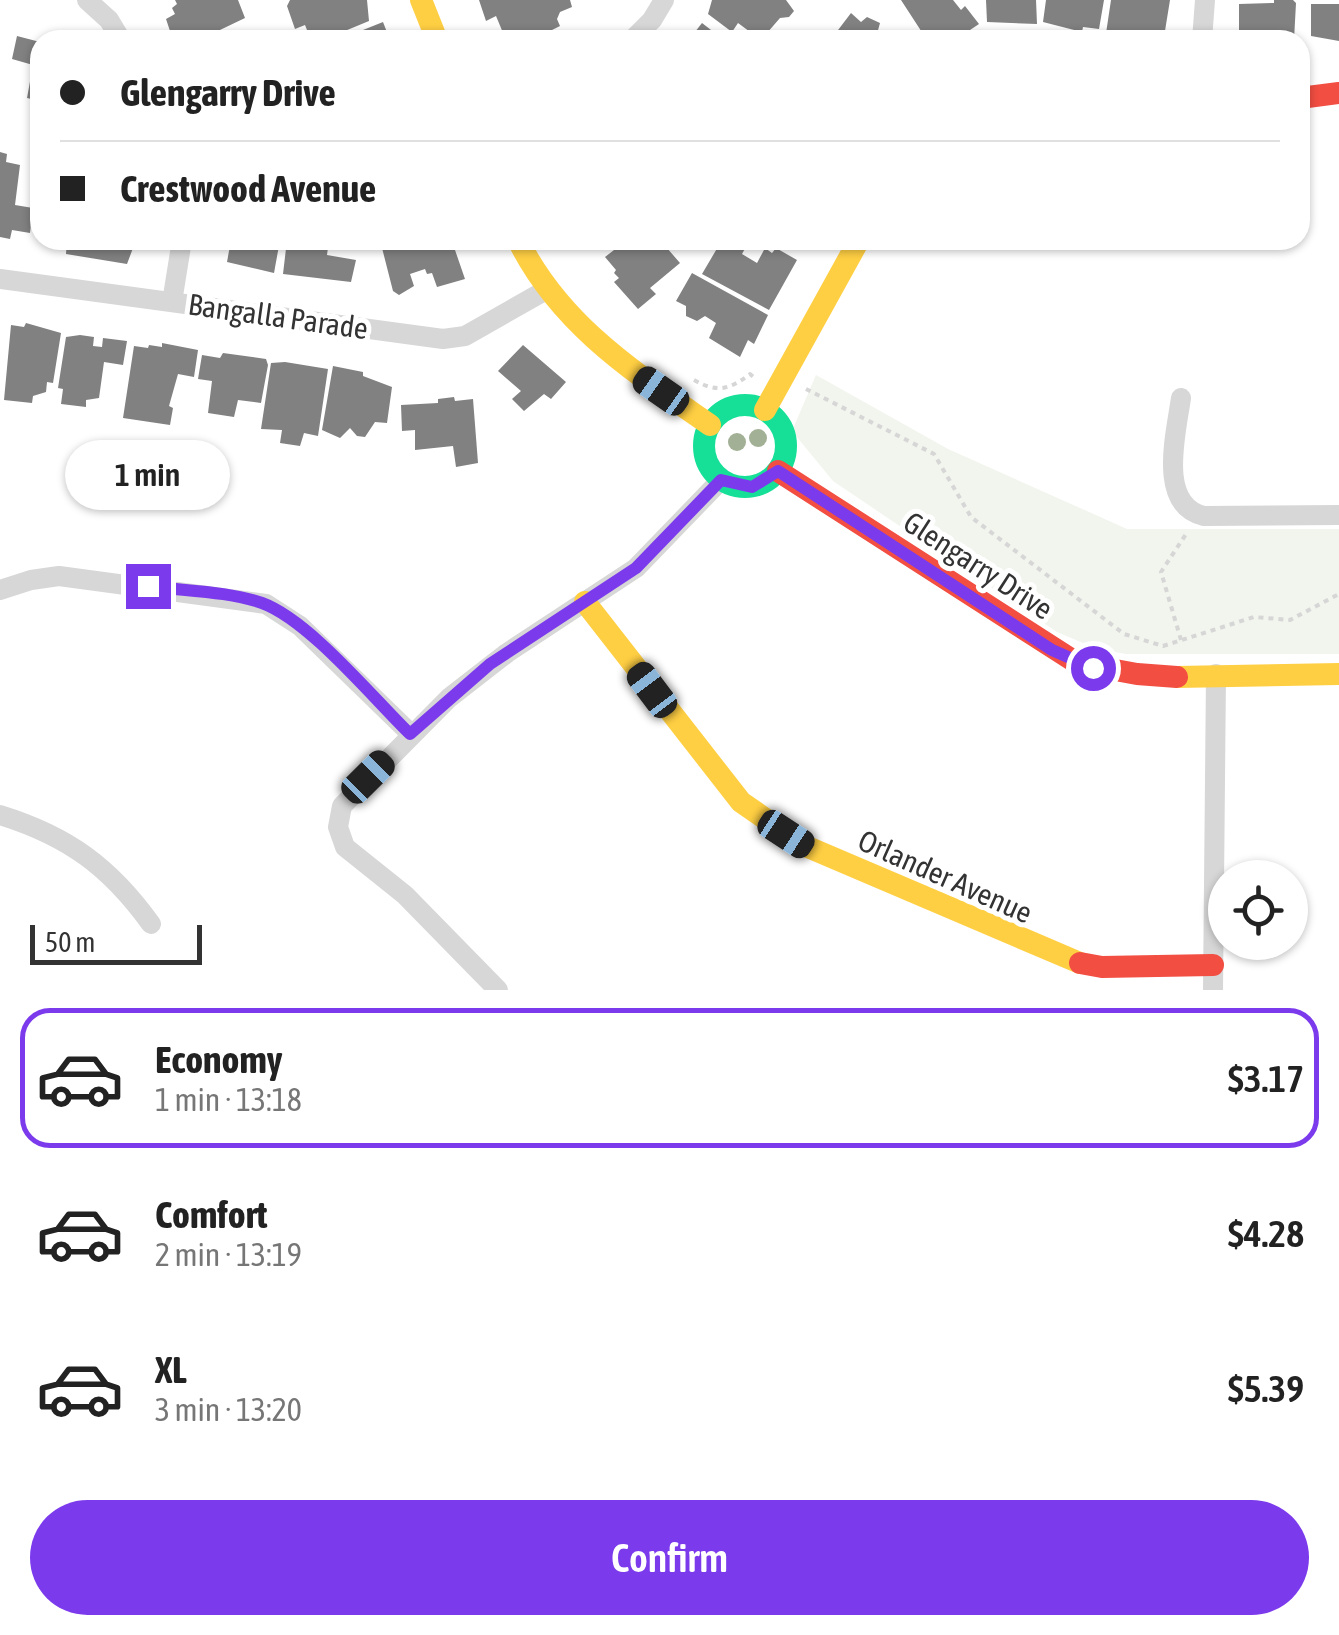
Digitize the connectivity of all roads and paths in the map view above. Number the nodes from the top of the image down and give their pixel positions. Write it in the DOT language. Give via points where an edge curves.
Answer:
graph roads {
  1 [pos="87,0"];
  2 [pos="421,0"];
  3 [pos="664,0"];
  4 [pos="1206,0"];
  5 [pos="115,30"];
  6 [pos="433,30"];
  7 [pos="642,30"];
  8 [pos="1203,30"];
  9 [pos="1339,92"];
  10 [pos="1310,96"];
  11 [pos="180,250"];
  12 [pos="524,250"];
  13 [pos="853,250"];
  14 [pos="0,280"];
  15 [pos="546,290"];
  16 [pos="172,302"];
  17 [pos="680,372"];
  18 [pos="802,396"];
  19 [pos="1181,398"];
  20 [pos="769,402"];
  21 [pos="710,425"];
  22 [pos="778,471"];
  23 [pos="721,480"];
  24 [pos="1198,515"];
  25 [pos="1339,516"];
  26 [pos="0,590"];
  27 [pos="1339,594"];
  28 [pos="585,602"];
  29 [pos="1182,640"];
  30 [pos="1216,674"];
  31 [pos="1339,674"];
  32 [pos="410,734"];
  33 [pos="0,815"];
  34 [pos="151,924"];
  35 [pos="1213,965"];
  36 [pos="498,990"];
  37 [pos="1213,990"];
  1 -- 5 [label="street"];
  2 -- 6 [label="street"];
  3 -- 7 [label="street"];
  4 -- 8 [label="street"];
  9 -- 10 [label="street"];
  11 -- 16 [label="street"];
  12 -- 15 [label="street"];
  13 -- 20 [label="street"];
  14 -- 16 [label="street, Bangalla Parade"];
  15 -- 16 [label="street, Bangalla Parade" via="465,336 443,338"];
  15 -- 21 [label="street" via="609,354"];
  17 -- 20 [label="path" via="710,390 731,389 750,374"];
  18 -- 29 [label="path" via="808,386 934,454 972,518 1124,634 1163,646"];
  19 -- 24 [label="street" via="1175,490"];
  20 -- 21 [label="street" via="735,406"];
  20 -- 22 [label="street" via="786,438"];
  21 -- 23 [label="street" via="704,448"];
  22 -- 23 [label="street" via="752,487"];
  22 -- 30 [label="street, Glengarry Drive" via="1078,664 1126,674"];
  23 -- 28 [label="street" via="636,568"];
  24 -- 25 [label="street"];
  24 -- 29 [label="path" via="1162,572"];
  26 -- 32 [label="street" via="60,576 266,604 300,626"];
  27 -- 29 [label="path" via="1290,620 1254,617"];
  28 -- 32 [label="street" via="490,664"];
  28 -- 35 [label="street, Orlander Avenue" via="719,778 803,845 1072,962"];
  30 -- 31 [label="street, Glengarry Drive"];
  30 -- 35 [label="street"];
  32 -- 36 [label="street" via="347,798 338,813 342,842"];
  33 -- 34 [label="street" via="94,861"];
  35 -- 37 [label="street"];
}
